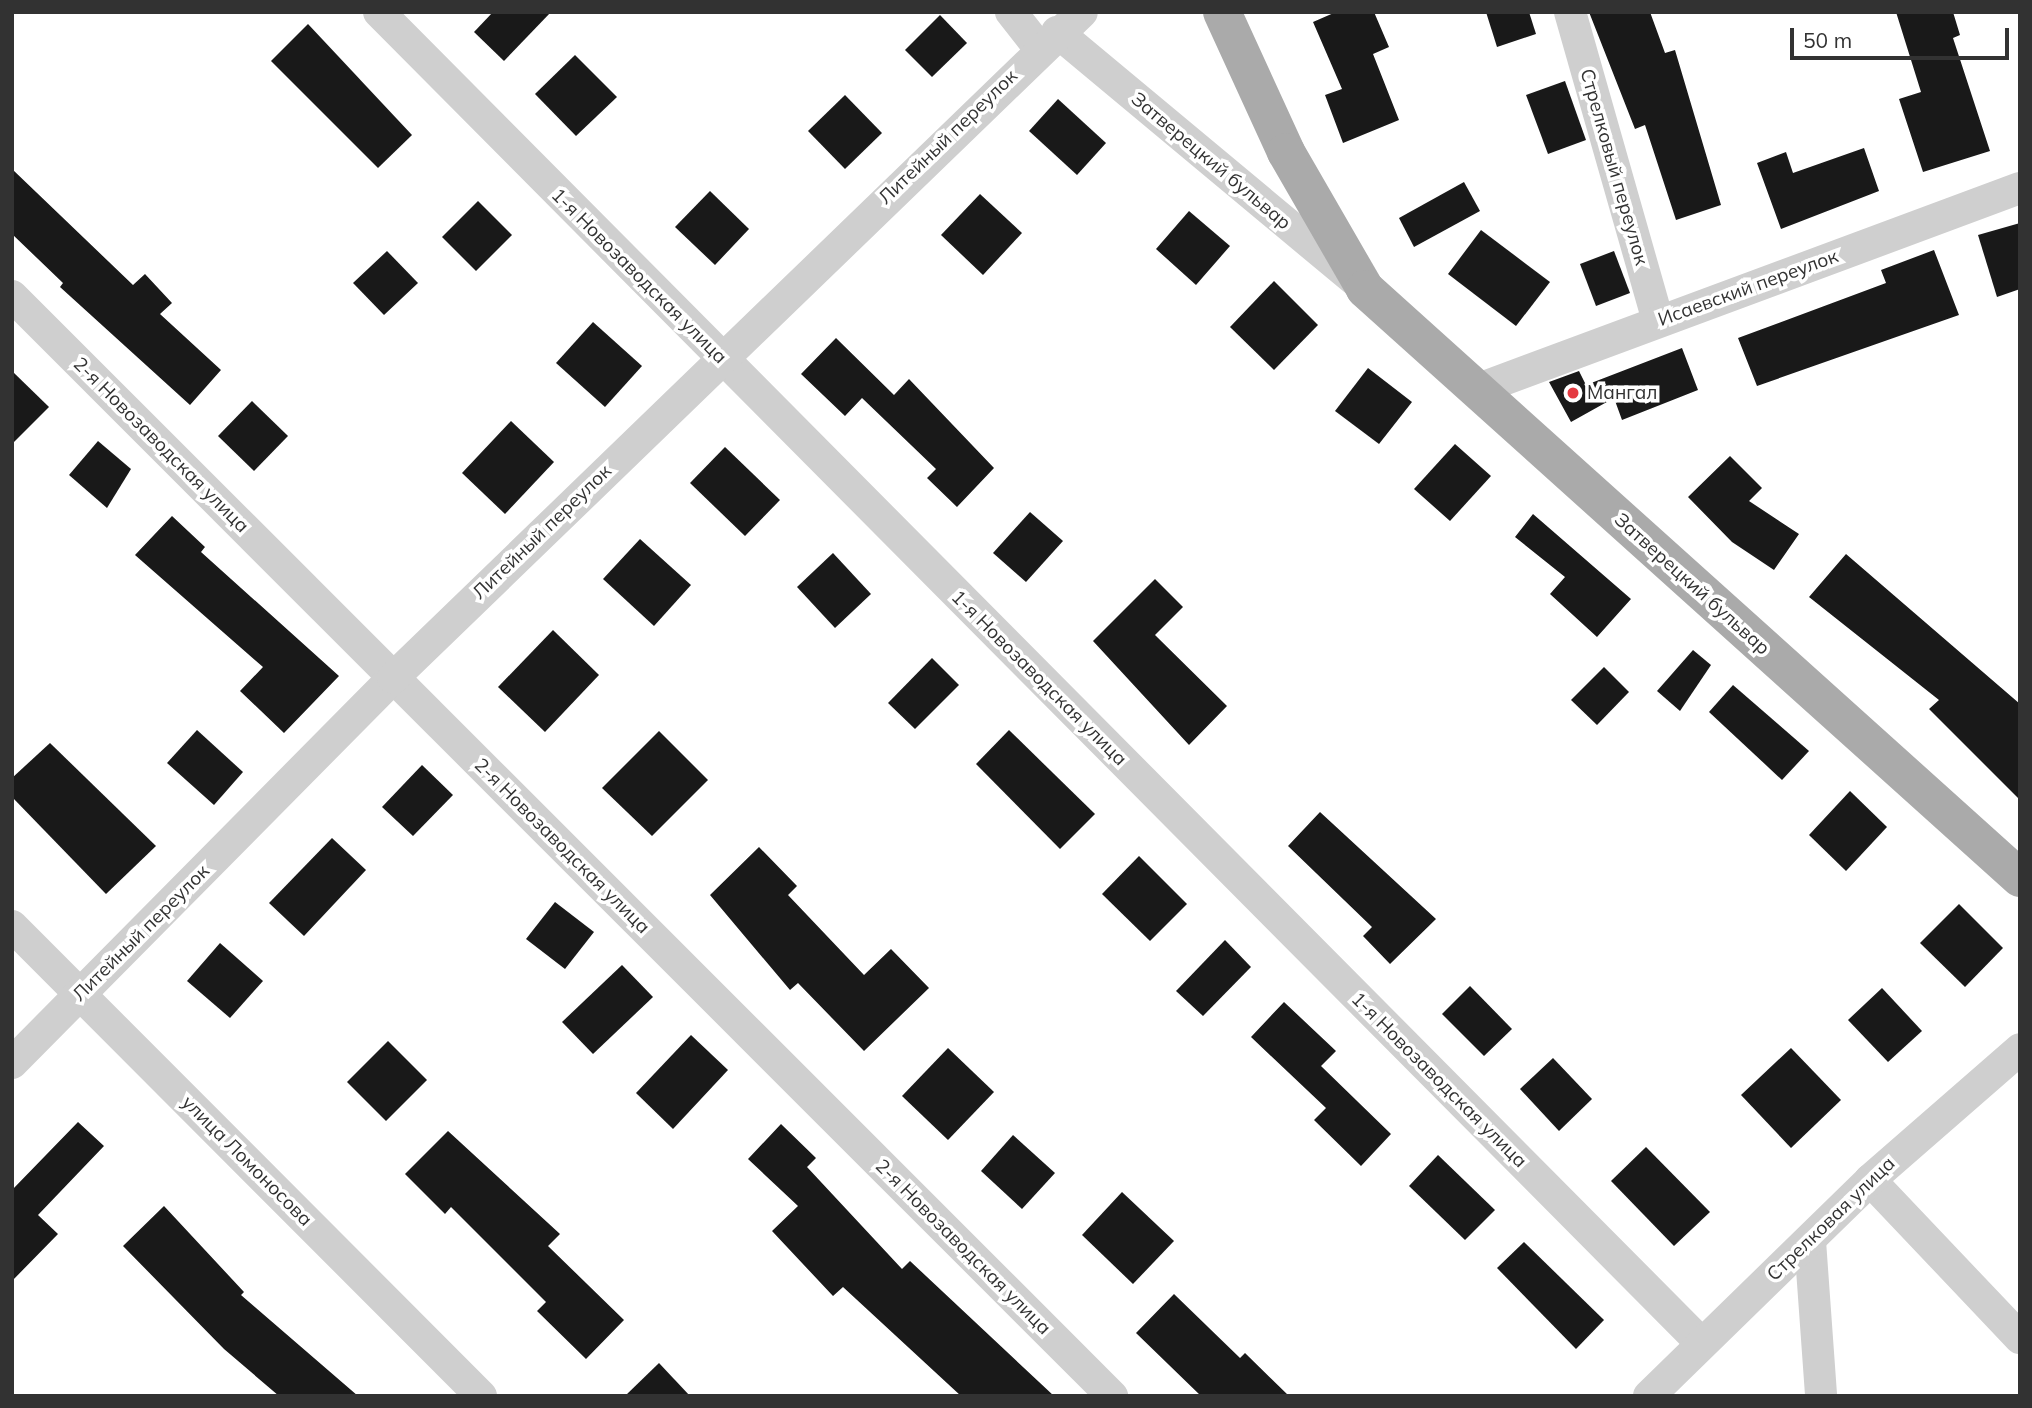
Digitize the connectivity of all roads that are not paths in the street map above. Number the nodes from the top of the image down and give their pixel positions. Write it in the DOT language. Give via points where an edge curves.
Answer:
graph roads {
  1 [pos="379,12"];
  2 [pos="1011,12"];
  3 [pos="1082,12"];
  4 [pos="1222,12"];
  5 [pos="1570,12"];
  6 [pos="1049,40"];
  7 [pos="2020,188"];
  8 [pos="1365,289"];
  9 [pos="12,296"];
  10 [pos="1658,321"];
  11 [pos="720,358"];
  12 [pos="1476,390"];
  13 [pos="393,678"];
  14 [pos="2020,878"];
  15 [pos="12,926"];
  16 [pos="80,994"];
  17 [pos="2020,1049"];
  18 [pos="12,1063"];
  19 [pos="1870,1180"];
  20 [pos="1810,1241"];
  21 [pos="2020,1338"];
  22 [pos="1700,1342"];
  23 [pos="481,1396"];
  24 [pos="1112,1396"];
  25 [pos="1649,1396"];
  26 [pos="1821,1396"];
  1 -- 11 [label="street, 1-я Новозаводская улица"];
  2 -- 6 [label="street, Затверецкий бульвар"];
  3 -- 6 [label="street, Литейный переулок"];
  4 -- 8 [label="main road, Затверецкий бульвар" via="1286,152"];
  5 -- 10 [label="street, Стрелковый переулок"];
  6 -- 8 [label="street, Затверецкий бульвар"];
  6 -- 11 [label="street, Литейный переулок"];
  7 -- 10 [label="street, Исаевский переулок"];
  8 -- 12 [label="main road, Затверецкий бульвар"];
  9 -- 13 [label="street, 2-я Новозаводская улица"];
  10 -- 12 [label="street, Исаевский переулок"];
  11 -- 13 [label="street, Литейный переулок"];
  11 -- 22 [label="street, 1-я Новозаводская улица"];
  12 -- 14 [label="main road, Затверецкий бульвар"];
  13 -- 16 [label="street, Литейный переулок"];
  13 -- 24 [label="street, 2-я Новозаводская улица"];
  15 -- 16 [label="street, улица Ломоносова"];
  16 -- 18 [label="street, Литейный переулок"];
  16 -- 23 [label="street, улица Ломоносова"];
  17 -- 19 [label="street, Стрелковая улица"];
  19 -- 20 [label="street, Стрелковая улица"];
  19 -- 21 [label="street"];
  20 -- 22 [label="street, Стрелковая улица"];
  20 -- 26 [label="street"];
  22 -- 25 [label="street, Стрелковая улица"];
}
